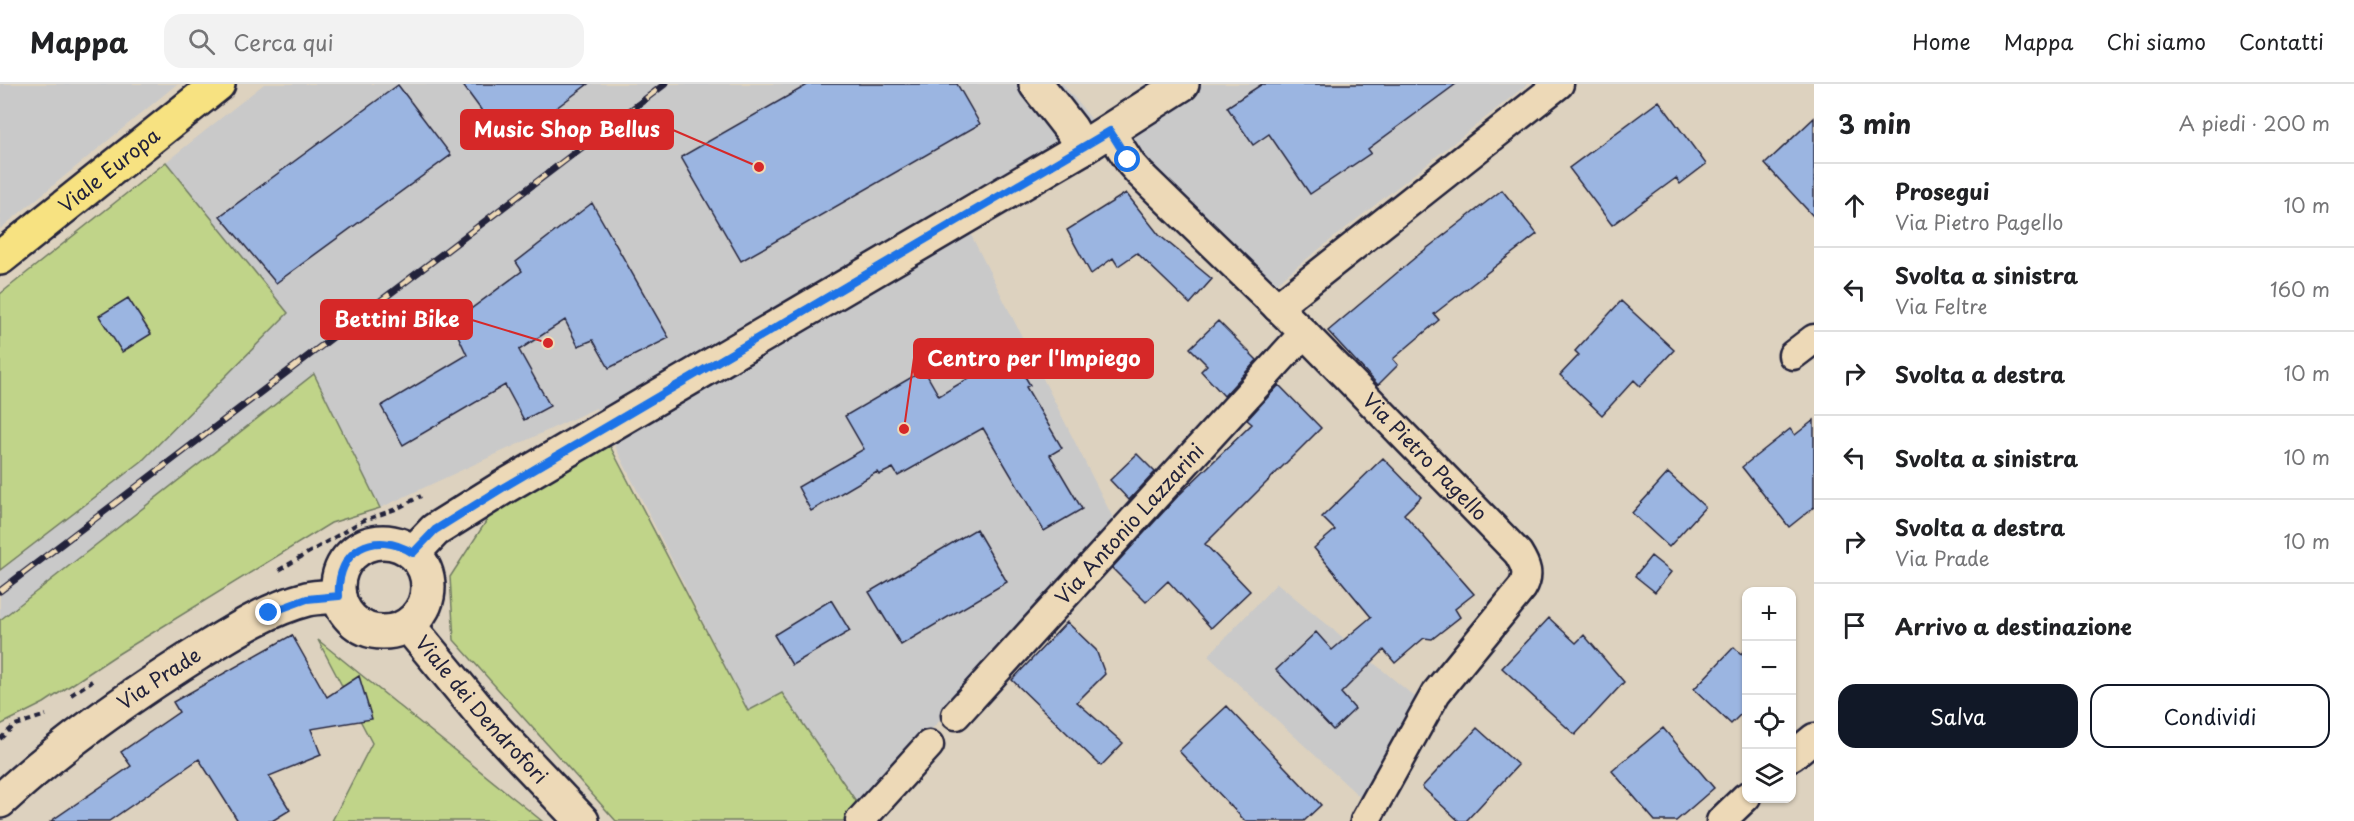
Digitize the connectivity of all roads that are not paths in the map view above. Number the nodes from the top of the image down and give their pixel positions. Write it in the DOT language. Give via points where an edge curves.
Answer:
graph roads {
  1 [pos="218,84"];
  2 [pos="1036,84"];
  3 [pos="1182,84"];
  4 [pos="1559,84"];
  5 [pos="1110,131"];
  6 [pos="1082,148"];
  7 [pos="0,258"];
  8 [pos="1277,307"];
  9 [pos="1304,333"];
  10 [pos="413,553"];
  11 [pos="339,596"];
  12 [pos="408,625"];
  13 [pos="956,715"];
  14 [pos="1814,738"];
  15 [pos="929,745"];
  16 [pos="1796,752"];
  17 [pos="0,801"];
  18 [pos="1742,801"];
  19 [pos="582,821"];
  20 [pos="860,821"];
  21 [pos="1365,821"];
  22 [pos="1720,821"];
  1 -- 7 [label="main road, Viale Europa"];
  2 -- 6 [label="main road"];
  3 -- 5 [label="main road"];
  4 -- 8 [label="street"];
  5 -- 6 [label="main road"];
  5 -- 8 [label="street, Via Pietro Pagello" via="1140,174"];
  6 -- 10 [label="main road" via="504,487 435,530"];
  8 -- 9 [label="street, Via Pietro Pagello"];
  9 -- 13 [label="street, Via Antonio Lazzarini"];
  9 -- 21 [label="street, Via Pietro Pagello" via="1518,553 1527,573 1522,588 1436,693"];
  10 -- 11 [label="main road" via="387,542 360,548 342,568"];
  10 -- 12 [label="main road" via="424,570 428,590 422,609"];
  11 -- 12 [label="main road" via="345,612 358,625 374,631 392,631"];
  11 -- 17 [label="main road, Via Prade" via="307,599 234,631 80,732"];
  12 -- 19 [label="main road, Viale dei Dendrofori" via="490,724"];
  14 -- 16 [label="street"];
  15 -- 20 [label="street"];
  18 -- 22 [label="street"];
}
